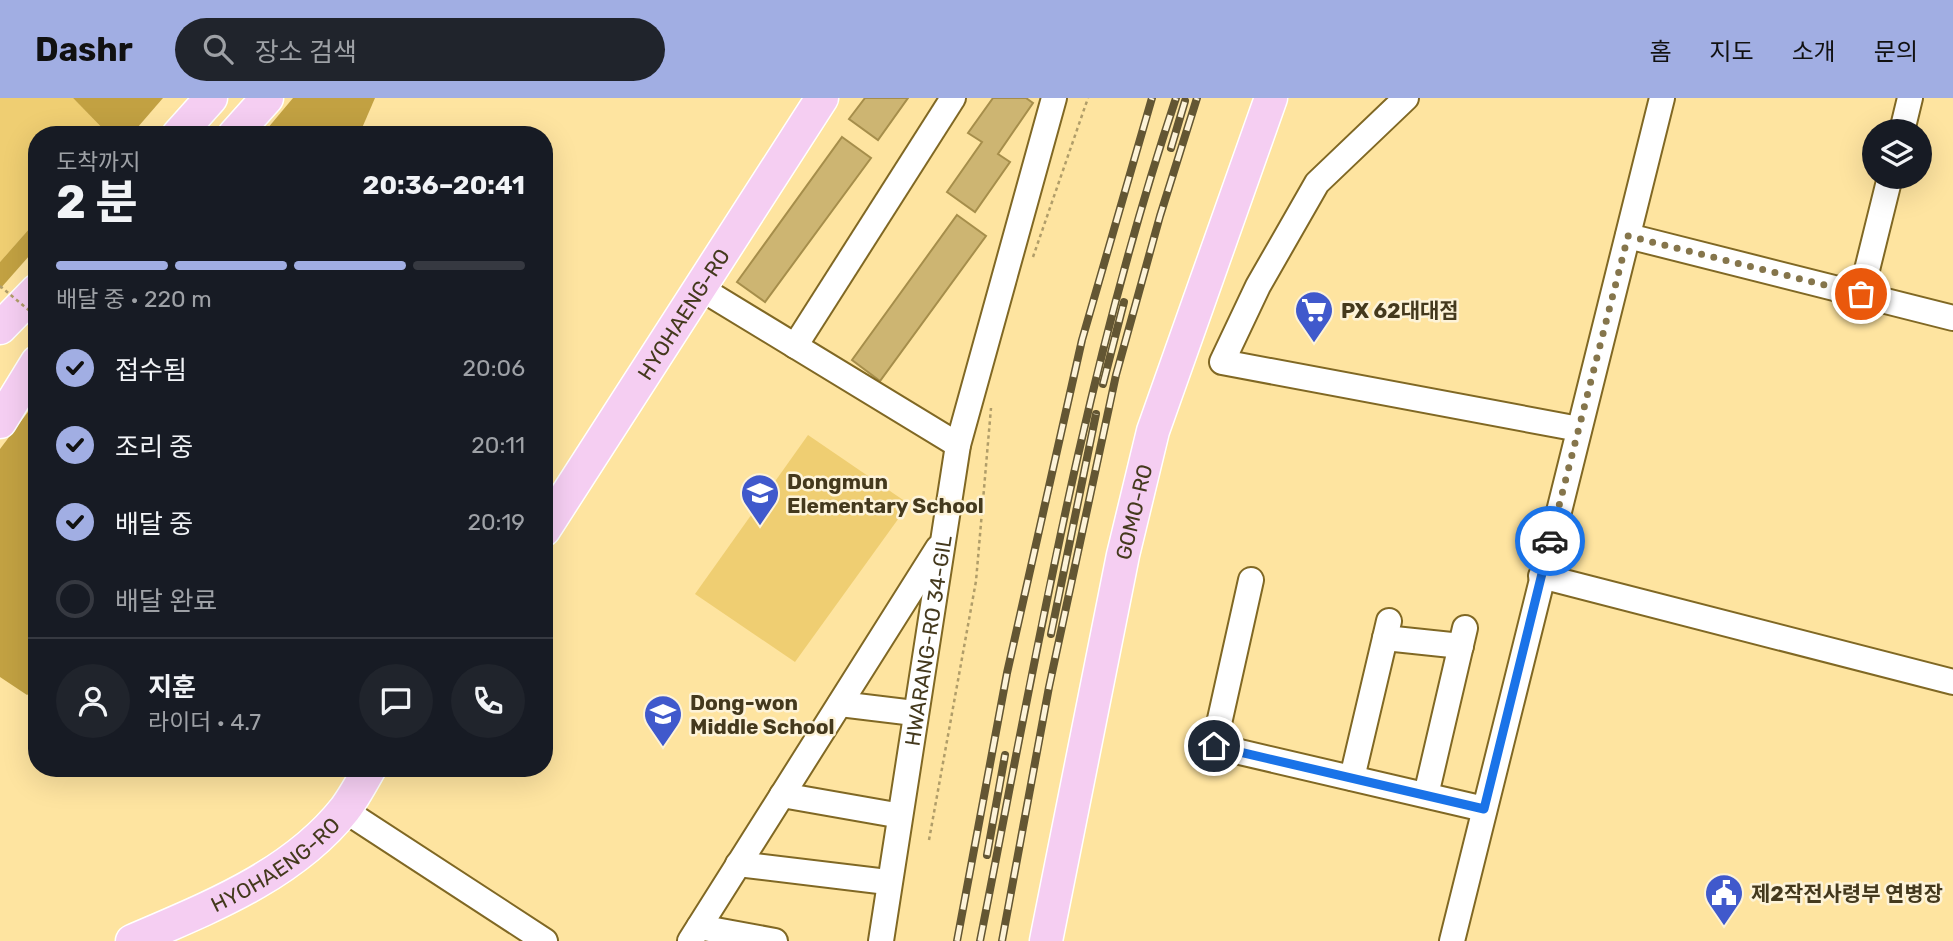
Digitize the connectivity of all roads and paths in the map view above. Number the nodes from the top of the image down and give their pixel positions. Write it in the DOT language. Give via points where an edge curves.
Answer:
graph roads {
  1 [pos="211,98"];
  2 [pos="267,98"];
  3 [pos="822,98"];
  4 [pos="953,98"];
  5 [pos="1054,98"];
  6 [pos="1088,98"];
  7 [pos="1271,98"];
  8 [pos="1406,98"];
  9 [pos="1662,98"];
  10 [pos="1910,98"];
  11 [pos="1905,119"];
  12 [pos="186,126"];
  13 [pos="242,126"];
  14 [pos="1887,189"];
  15 [pos="1628,236"];
  16 [pos="1031,263"];
  17 [pos="0,286"];
  18 [pos="700,288"];
  19 [pos="1861,294"];
  20 [pos="28,299"];
  21 [pos="28,309"];
  22 [pos="1953,318"];
  23 [pos="0,328"];
  24 [pos="795,346"];
  25 [pos="28,370"];
  26 [pos="28,376"];
  27 [pos="0,400"];
  28 [pos="991,408"];
  29 [pos="0,422"];
  30 [pos="1579,429"];
  31 [pos="958,444"];
  32 [pos="553,516"];
  33 [pos="944,539"];
  34 [pos="1541,576"];
  35 [pos="1251,580"];
  36 [pos="1953,682"];
  37 [pos="840,704"];
  38 [pos="906,712"];
  39 [pos="364,777"];
  40 [pos="1352,778"];
  41 [pos="782,795"];
  42 [pos="1426,795"];
  43 [pos="1484,809"];
  44 [pos="344,810"];
  45 [pos="890,814"];
  46 [pos="929,840"];
  47 [pos="738,864"];
  48 [pos="879,881"];
  49 [pos="694,934"];
  50 [pos="149,938"];
  51 [pos="545,941"];
  52 [pos="775,941"];
  53 [pos="881,941"];
  54 [pos="1046,941"];
  55 [pos="1452,941"];
  1 -- 12 [label="main road"];
  2 -- 13 [label="main road"];
  3 -- 18 [label="main road, HYOHAENG-RO"];
  4 -- 24 [label="street"];
  5 -- 31 [label="street, HWARANG-RO 34-GIL"];
  6 -- 16 [label="path"];
  7 -- 54 [label="main road, GOMO-RO" via="1153,431 1123,555"];
  8 -- 30 [label="street" via="1317,183 1258,286 1222,362"];
  9 -- 15 [label="street"];
  10 -- 11 [label="street"];
  14 -- 19 [label="street"];
  15 -- 19 [label="street"];
  15 -- 30 [label="street"];
  17 -- 21 [label="path, bridge"];
  18 -- 24 [label="street"];
  18 -- 32 [label="main road, HYOHAENG-RO"];
  19 -- 22 [label="street"];
  20 -- 23 [label="main road"];
  24 -- 31 [label="street"];
  25 -- 27 [label="main road"];
  26 -- 29 [label="main road"];
  28 -- 46 [label="path" via="976,581"];
  30 -- 34 [label="street"];
  31 -- 33 [label="street, HWARANG-RO 34-GIL"];
  33 -- 37 [label="street"];
  33 -- 53 [label="street, HWARANG-RO 34-GIL"];
  34 -- 36 [label="street"];
  34 -- 43 [label="street"];
  35 -- 40 [label="street" via="1214,746"];
  37 -- 38 [label="street"];
  37 -- 41 [label="street"];
  39 -- 44 [label="main road, HYOHAENG-RO"];
  40 -- 42 [label="street"];
  40 -- 42 [label="street" via="1387,630 1463,637"];
  41 -- 45 [label="street"];
  41 -- 47 [label="street"];
  42 -- 43 [label="street"];
  43 -- 55 [label="street"];
  44 -- 50 [label="main road, HYOHAENG-RO" via="301,853 258,883"];
  44 -- 51 [label="street"];
  47 -- 48 [label="street"];
  47 -- 49 [label="street"];
  49 -- 52 [label="street"];
}
